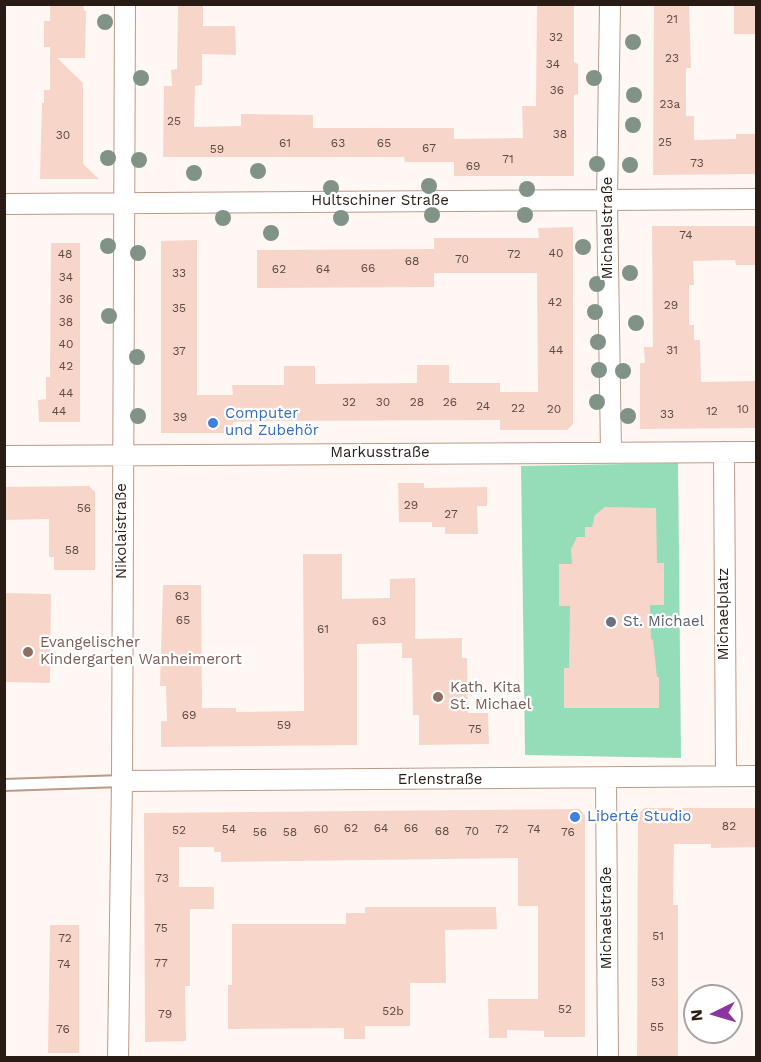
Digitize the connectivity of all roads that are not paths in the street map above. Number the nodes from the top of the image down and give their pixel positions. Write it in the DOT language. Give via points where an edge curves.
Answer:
graph roads {
  1 [pos="125,4"];
  2 [pos="610,4"];
  3 [pos="756,199"];
  4 [pos="607,201"];
  5 [pos="123,202"];
  6 [pos="4,204"];
  7 [pos="611,451"];
  8 [pos="724,452"];
  9 [pos="756,452"];
  10 [pos="122,454"];
  11 [pos="4,456"];
  12 [pos="726,776"];
  13 [pos="756,776"];
  14 [pos="606,779"];
  15 [pos="123,781"];
  16 [pos="4,784"];
  17 [pos="118,1058"];
  18 [pos="608,1058"];
  1 -- 5 [label="street, Nikolaistraße"];
  2 -- 4 [label="street, Michaelstraße"];
  3 -- 4 [label="street, Hultschiner Straße"];
  4 -- 5 [label="street, Hultschiner Straße"];
  4 -- 7 [label="street, Michaelstraße"];
  5 -- 6 [label="street, Hultschiner Straße"];
  5 -- 10 [label="street, Nikolaistraße"];
  7 -- 8 [label="street, Markusstraße"];
  7 -- 10 [label="street, Markusstraße"];
  8 -- 9 [label="street, Markusstraße"];
  8 -- 12 [label="street, Michaelplatz"];
  10 -- 11 [label="street, Markusstraße"];
  10 -- 15 [label="street, Nikolaistraße"];
  12 -- 13 [label="street, Erlenstraße"];
  12 -- 14 [label="street, Erlenstraße"];
  14 -- 15 [label="street, Erlenstraße"];
  14 -- 18 [label="street, Michaelstraße"];
  15 -- 16 [label="lane"];
  15 -- 17 [label="street, Nikolaistraße"];
}
